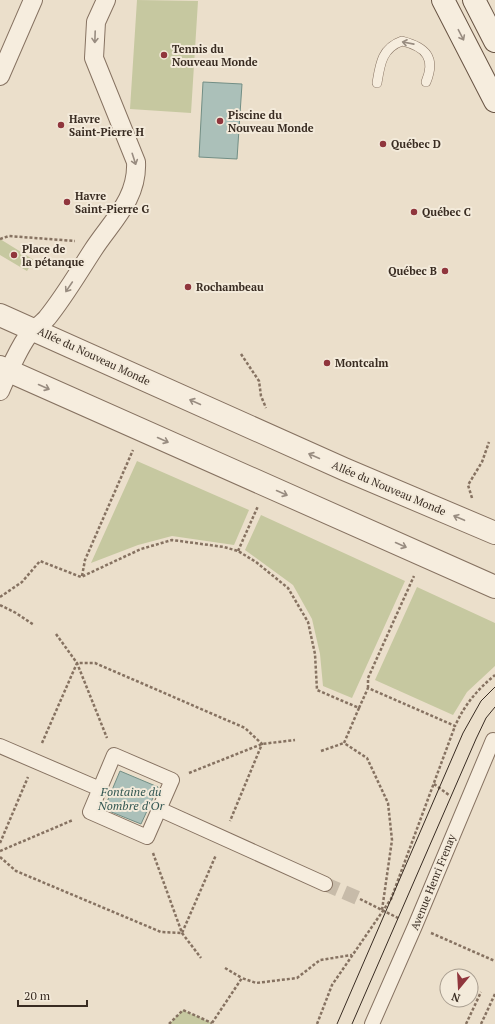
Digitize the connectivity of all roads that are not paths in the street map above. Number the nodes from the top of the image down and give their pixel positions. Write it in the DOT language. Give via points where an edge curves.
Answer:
graph roads {
  1 [pos="33,0"];
  2 [pos="106,0"];
  3 [pos="443,0"];
  4 [pos="474,0"];
  5 [pos="495,41"];
  6 [pos="1,70"];
  7 [pos="426,82"];
  8 [pos="377,83"];
  9 [pos="495,101"];
  10 [pos="0,315"];
  11 [pos="33,329"];
  12 [pos="4,369"];
  13 [pos="0,391"];
  14 [pos="495,533"];
  15 [pos="495,587"];
  16 [pos="493,740"];
  17 [pos="0,746"];
  18 [pos="100,789"];
  19 [pos="159,809"];
  20 [pos="325,884"];
  21 [pos="372,1024"];
  1 -- 6 [label="street"];
  2 -- 11 [label="street, Allée du Nouveau Monde, one-way" via="96,22 94,58 136,162 136,175 130,195 116,221 46,320"];
  3 -- 9 [label="street, one-way"];
  4 -- 5 [label="street"];
  7 -- 8 [label="lane, one-way" via="431,66 428,58 416,44 402,41 388,48 383,56"];
  10 -- 11 [label="street"];
  11 -- 12 [label="street"];
  14 -- 11 [label="street, Allée du Nouveau Monde, one-way" via="278,440"];
  12 -- 13 [label="street"];
  12 -- 15 [label="street, one-way"];
  16 -- 21 [label="street, Avenue Henri Frenay"];
  17 -- 18 [label="street"];
  18 -- 19 [label="street" via="90,812 147,836"];
  18 -- 19 [label="street" via="114,755 172,780"];
  19 -- 20 [label="street"];
}
